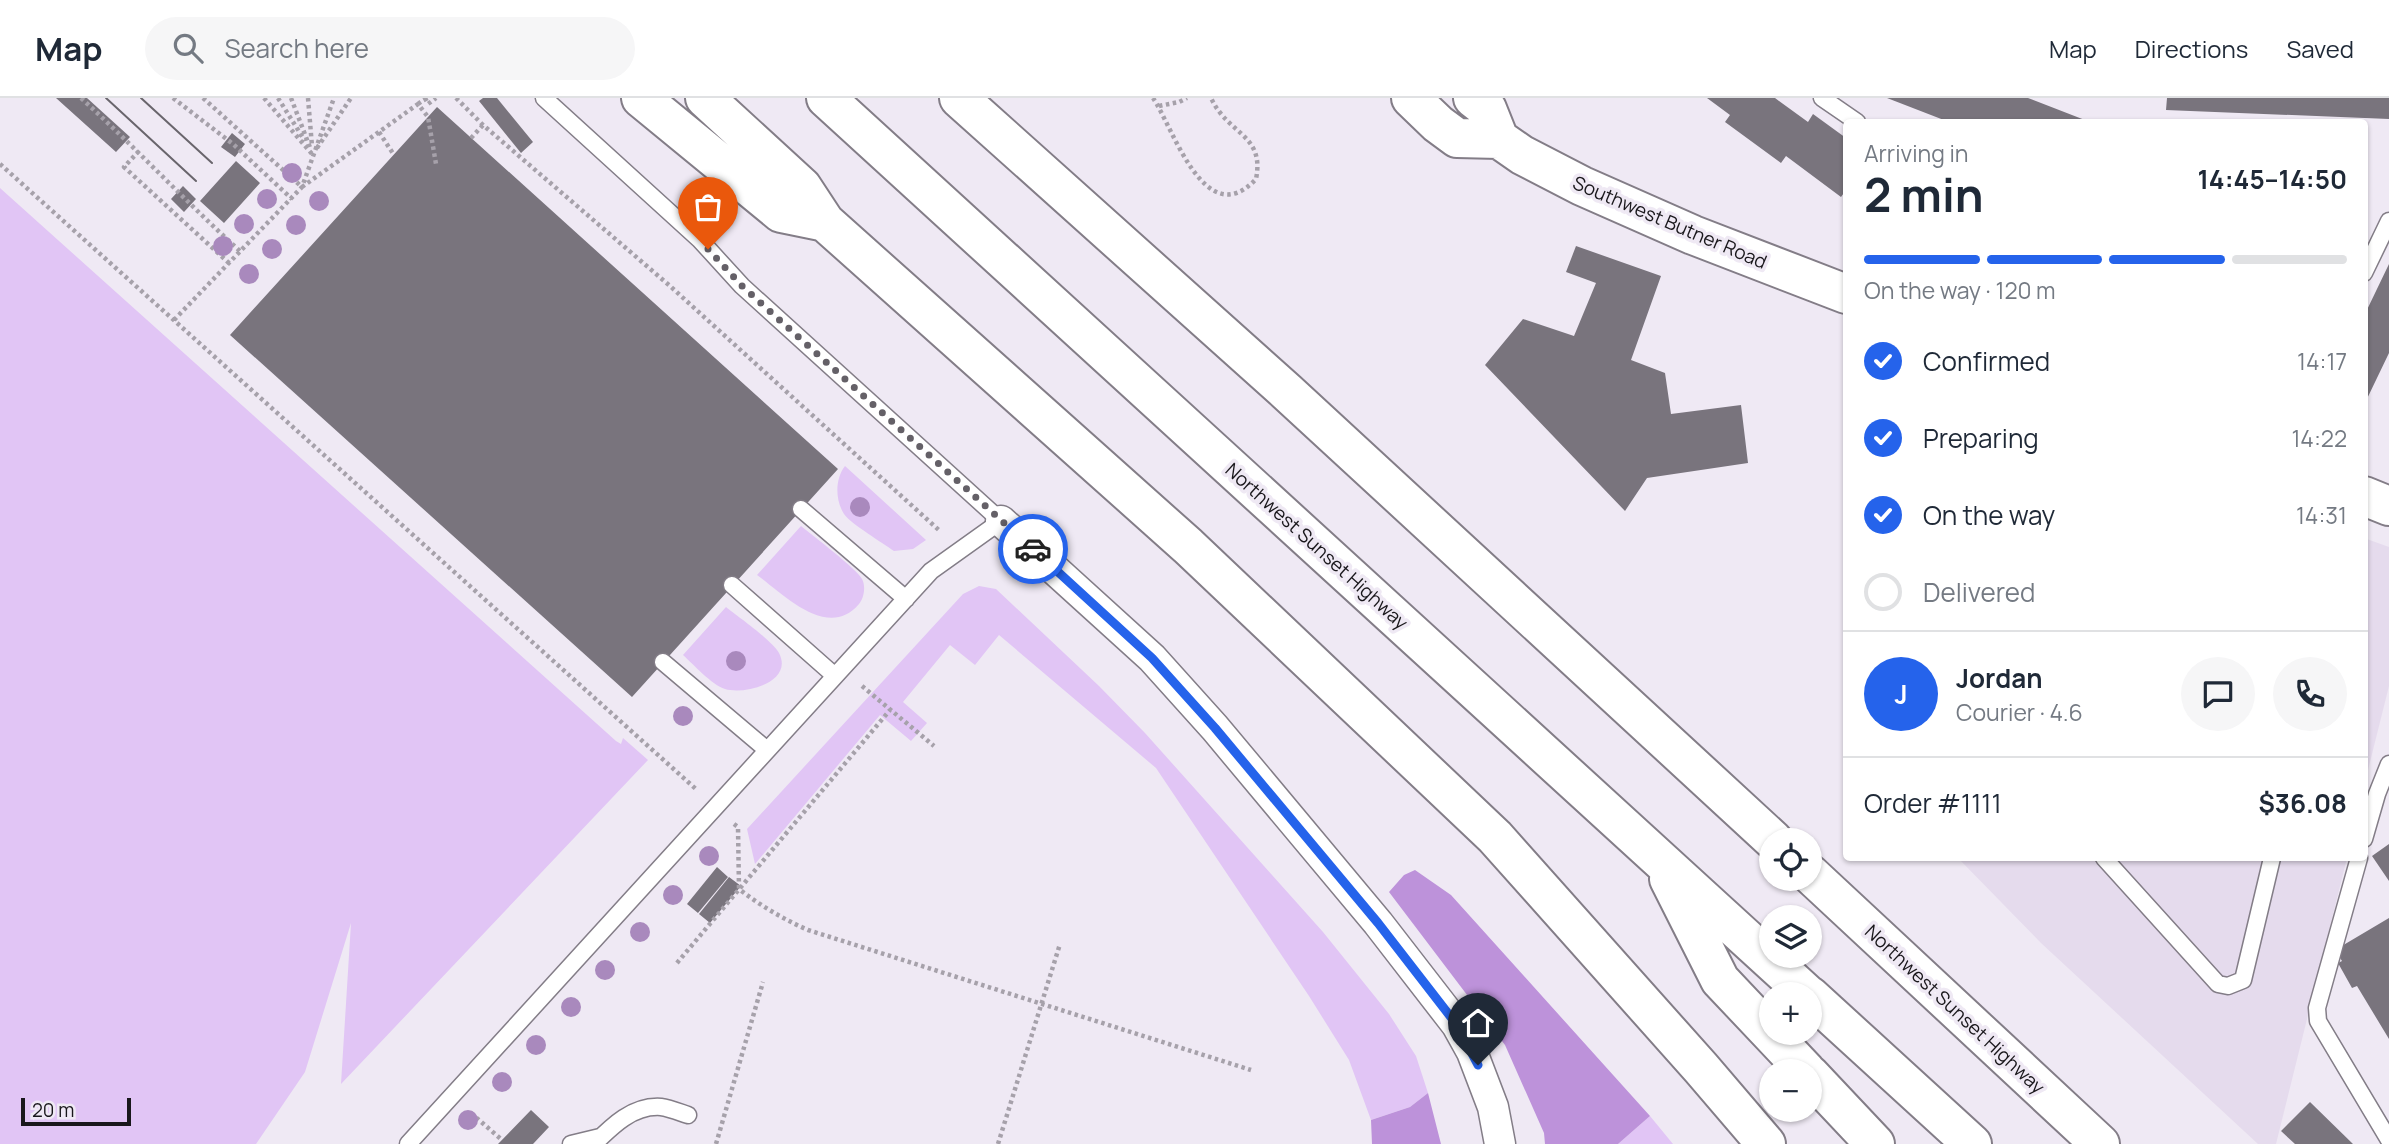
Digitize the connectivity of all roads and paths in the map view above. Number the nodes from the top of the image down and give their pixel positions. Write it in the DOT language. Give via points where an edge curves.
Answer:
graph roads {
  1 [pos="81,98"];
  2 [pos="173,98"];
  3 [pos="186,98"];
  4 [pos="203,98"];
  5 [pos="264,98"];
  6 [pos="278,98"];
  7 [pos="291,98"];
  8 [pos="308,98"];
  9 [pos="334,98"];
  10 [pos="351,98"];
  11 [pos="425,98"];
  12 [pos="436,98"];
  13 [pos="456,98"];
  14 [pos="544,98"];
  15 [pos="641,98"];
  16 [pos="705,98"];
  17 [pos="826,98"];
  18 [pos="958,98"];
  19 [pos="1153,98"];
  20 [pos="1186,98"];
  21 [pos="1211,98"];
  22 [pos="1411,98"];
  23 [pos="1473,98"];
  24 [pos="1822,98"];
  25 [pos="418,104"];
  26 [pos="180,105"];
  27 [pos="1158,106"];
  28 [pos="1853,119"];
  29 [pos="483,125"];
  30 [pos="379,132"];
  31 [pos="471,138"];
  32 [pos="1499,139"];
  33 [pos="139,150"];
  34 [pos="313,154"];
  35 [pos="394,155"];
  36 [pos="0,164"];
  37 [pos="436,164"];
  38 [pos="302,187"];
  39 [pos="292,199"];
  40 [pos="2389,221"];
  41 [pos="825,222"];
  42 [pos="241,252"];
  43 [pos="230,264"];
  44 [pos="2368,265"];
  45 [pos="1843,292"];
  46 [pos="174,320"];
  47 [pos="2368,498"];
  48 [pos="2389,506"];
  49 [pos="801,509"];
  50 [pos="1001,521"];
  51 [pos="960,549"];
  52 [pos="732,585"];
  53 [pos="906,599"];
  54 [pos="663,663"];
  55 [pos="838,673"];
  56 [pos="890,710"];
  57 [pos="934,746"];
  58 [pos="767,750"];
  59 [pos="2389,764"];
  60 [pos="716,807"];
  61 [pos="2368,825"];
  62 [pos="1760,828"];
  63 [pos="1658,858"];
  64 [pos="2108,861"];
  65 [pos="2271,861"];
  66 [pos="2358,861"];
  67 [pos="1822,885"];
  68 [pos="739,889"];
  69 [pos="1060,944"];
  70 [pos="677,963"];
  71 [pos="762,982"];
  72 [pos="1794,982"];
  73 [pos="1041,1004"];
  74 [pos="1822,1008"];
  75 [pos="1795,1059"];
  76 [pos="1251,1070"];
  77 [pos="1822,1088"];
  78 [pos="452,1095"];
  79 [pos="688,1115"];
  80 [pos="502,1140"];
  81 [pos="2389,1140"];
  82 [pos="598,1142"];
  83 [pos="408,1144"];
  84 [pos="571,1144"];
  85 [pos="716,1144"];
  86 [pos="998,1144"];
  87 [pos="1500,1144"];
  88 [pos="1766,1144"];
  89 [pos="1875,1144"];
  90 [pos="1972,1144"];
  91 [pos="2100,1144"];
  1 -- 33 [label="path"];
  2 -- 26 [label="path"];
  3 -- 26 [label="path"];
  4 -- 38 [label="path"];
  5 -- 34 [label="path"];
  6 -- 34 [label="path"];
  7 -- 34 [label="path"];
  8 -- 34 [label="path"];
  9 -- 34 [label="path"];
  10 -- 34 [label="path"];
  11 -- 12 [label="path" via="428,104"];
  11 -- 25 [label="path, bridge"];
  13 -- 29 [label="path"];
  14 -- 50 [label="lane"];
  15 -- 41 [label="main road" via="781,213"];
  16 -- 41 [label="main road" via="802,187"];
  17 -- 63 [label="main road, Northwest Sunset Highway"];
  18 -- 62 [label="main road"];
  19 -- 27 [label="path"];
  20 -- 27 [label="path"];
  21 -- 27 [label="path" via="1226,121 1258,153 1256,179 1231,194 1209,188 1199,178 1179,151"];
  22 -- 32 [label="main road" via="1457,138"];
  23 -- 32 [label="main road" via="1488,109"];
  24 -- 28 [label="lane"];
  25 -- 30 [label="path"];
  25 -- 37 [label="path" via="428,117"];
  26 -- 39 [label="path" via="233,144"];
  29 -- 31 [label="path"];
  29 -- 51 [label="path" via="680,295"];
  30 -- 35 [label="path"];
  30 -- 38 [label="path"];
  32 -- 45 [label="main road, Southwest Butner Road" via="1592,191"];
  33 -- 42 [label="path" via="183,199"];
  33 -- 43 [label="path" via="124,167"];
  34 -- 38 [label="path"];
  36 -- 46 [label="path"];
  38 -- 39 [label="path"];
  39 -- 42 [label="path"];
  40 -- 44 [label="lane"];
  41 -- 88 [label="main road" via="1188,546 1495,837"];
  42 -- 43 [label="path"];
  43 -- 46 [label="path"];
  46 -- 60 [label="path"];
  47 -- 48 [label="main road"];
  49 -- 53 [label="lane"];
  50 -- 51 [label="lane"];
  50 -- 87 [label="street" via="1152,658 1378,923 1457,1025 1472,1052 1493,1107"];
  51 -- 53 [label="lane" via="931,571"];
  52 -- 55 [label="lane"];
  53 -- 55 [label="lane"];
  54 -- 58 [label="lane"];
  55 -- 56 [label="path"];
  55 -- 58 [label="lane"];
  56 -- 57 [label="path"];
  56 -- 68 [label="path"];
  58 -- 60 [label="lane"];
  59 -- 61 [label="lane"];
  60 -- 68 [label="path" via="738,827"];
  60 -- 78 [label="lane"];
  63 -- 72 [label="main road, Northwest Sunset Highway"];
  63 -- 75 [label="main road" via="1720,980"];
  64 -- 65 [label="lane" via="2218,984 2228,986 2244,980"];
  66 -- 81 [label="lane" via="2317,1008 2318,1021"];
  67 -- 91 [label="main road, Northwest Sunset Highway"];
  68 -- 70 [label="path"];
  68 -- 73 [label="path" via="768,911 808,930"];
  69 -- 73 [label="path"];
  71 -- 85 [label="path"];
  73 -- 76 [label="path"];
  73 -- 86 [label="path"];
  74 -- 90 [label="main road, Northwest Sunset Highway"];
  77 -- 89 [label="main road"];
  78 -- 80 [label="path"];
  78 -- 83 [label="lane"];
  79 -- 82 [label="lane" via="661,1107 639,1110 618,1121"];
  82 -- 84 [label="lane"];
}
